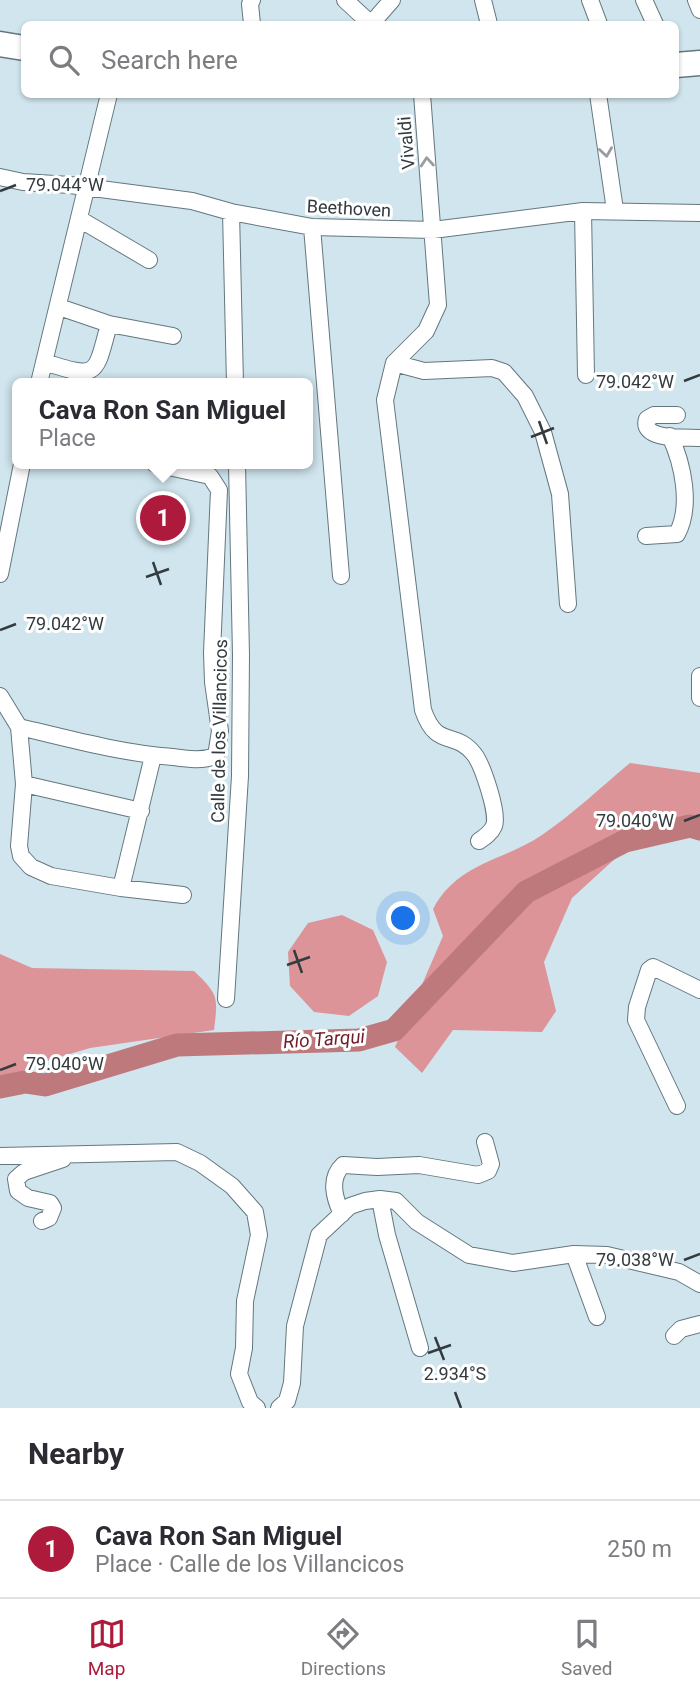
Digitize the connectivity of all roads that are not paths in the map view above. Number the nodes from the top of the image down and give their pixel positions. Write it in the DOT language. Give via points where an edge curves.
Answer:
graph roads {
  1 [pos="252,0"];
  2 [pos="345,0"];
  3 [pos="392,0"];
  4 [pos="483,0"];
  5 [pos="590,0"];
  6 [pos="644,0"];
  7 [pos="696,0"];
  8 [pos="700,10"];
  9 [pos="252,21"];
  10 [pos="368,21"];
  11 [pos="374,21"];
  12 [pos="488,21"];
  13 [pos="598,21"];
  14 [pos="653,21"];
  15 [pos="0,44"];
  16 [pos="21,48"];
  17 [pos="700,63"];
  18 [pos="679,65"];
  19 [pos="108,98"];
  20 [pos="422,98"];
  21 [pos="599,98"];
  22 [pos="0,177"];
  23 [pos="0,185"];
  24 [pos="70,185"];
  25 [pos="88,188"];
  26 [pos="614,210"];
  27 [pos="583,211"];
  28 [pos="231,212"];
  29 [pos="700,212"];
  30 [pos="80,220"];
  31 [pos="312,227"];
  32 [pos="433,230"];
  33 [pos="149,260"];
  34 [pos="59,307"];
  35 [pos="109,324"];
  36 [pos="173,336"];
  37 [pos="44,362"];
  38 [pos="394,363"];
  39 [pos="586,375"];
  40 [pos="40,378"];
  41 [pos="235,378"];
  42 [pos="677,415"];
  43 [pos="670,436"];
  44 [pos="700,438"];
  45 [pos="21,469"];
  46 [pos="178,469"];
  47 [pos="237,469"];
  48 [pos="646,536"];
  49 [pos="0,574"];
  50 [pos="341,576"];
  51 [pos="568,604"];
  52 [pos="700,676"];
  53 [pos="0,696"];
  54 [pos="700,698"];
  55 [pos="19,727"];
  56 [pos="153,756"];
  57 [pos="24,784"];
  58 [pos="141,811"];
  59 [pos="479,841"];
  60 [pos="121,888"];
  61 [pos="183,895"];
  62 [pos="700,990"];
  63 [pos="226,999"];
  64 [pos="677,1107"];
  65 [pos="485,1143"];
  66 [pos="72,1155"];
  67 [pos="0,1156"];
  68 [pos="380,1199"];
  69 [pos="342,1213"];
  70 [pos="42,1221"];
  71 [pos="574,1254"];
  72 [pos="700,1284"];
  73 [pos="597,1317"];
  74 [pos="700,1324"];
  75 [pos="674,1336"];
  76 [pos="420,1348"];
  77 [pos="257,1408"];
  78 [pos="279,1408"];
  1 -- 9 [label="street"];
  2 -- 10 [label="street"];
  3 -- 11 [label="street"];
  4 -- 12 [label="street"];
  5 -- 13 [label="street"];
  6 -- 14 [label="street"];
  7 -- 8 [label="street"];
  15 -- 16 [label="highway"];
  17 -- 18 [label="highway"];
  19 -- 25 [label="street"];
  32 -- 20 [label="street, Vivaldi, one-way"];
  21 -- 26 [label="street, one-way"];
  22 -- 24 [label="street, Beethoven"];
  23 -- 24 [label="street" via="40,193"];
  24 -- 25 [label="street, Beethoven"];
  25 -- 28 [label="street, Beethoven" via="192,201"];
  25 -- 30 [label="street"];
  26 -- 27 [label="street, Beethoven"];
  26 -- 29 [label="street, Beethoven"];
  27 -- 32 [label="street, Beethoven"];
  27 -- 39 [label="street"];
  28 -- 31 [label="street, Beethoven"];
  28 -- 41 [label="street"];
  30 -- 33 [label="street"];
  30 -- 34 [label="street"];
  31 -- 32 [label="street, Beethoven"];
  31 -- 50 [label="street"];
  32 -- 38 [label="street, Vivaldi" via="438,304 426,331"];
  34 -- 35 [label="street"];
  34 -- 37 [label="street"];
  35 -- 36 [label="street"];
  35 -- 37 [label="street" via="99,363 91,370 80,373"];
  37 -- 40 [label="street"];
  38 -- 51 [label="street" via="424,371 492,368 504,372 525,396 544,432 560,494"];
  38 -- 59 [label="street" via="385,400 423,710 429,726 442,737 460,741 475,755 495,811 495,825"];
  42 -- 43 [label="street" via="654,415 645,424 656,435"];
  43 -- 44 [label="street"];
  43 -- 48 [label="street" via="680,461 683,523 677,534"];
  45 -- 49 [label="street"];
  46 -- 56 [label="street" via="210,476 219,491 212,653 220,731 216,756 205,760"];
  47 -- 63 [label="street, Calle de los Villancicos" via="240,776"];
  52 -- 54 [label="street"];
  53 -- 55 [label="street"];
  55 -- 56 [label="street"];
  55 -- 57 [label="street"];
  56 -- 58 [label="street"];
  57 -- 58 [label="street"];
  57 -- 60 [label="street" via="19,846 31,867 51,876"];
  58 -- 60 [label="street"];
  60 -- 61 [label="street"];
  62 -- 64 [label="street" via="653,967 637,1007 637,1023"];
  65 -- 69 [label="street" via="491,1164 478,1175 419,1165 343,1165 334,1183 335,1201"];
  66 -- 67 [label="street"];
  66 -- 70 [label="street" via="16,1179 18,1191 50,1203 49,1218"];
  66 -- 77 [label="street" via="177,1152 232,1186 255,1212 259,1235 245,1301 239,1374"];
  68 -- 69 [label="street" via="350,1206"];
  68 -- 71 [label="street" via="396,1201 417,1222 469,1255 513,1263"];
  68 -- 76 [label="street"];
  69 -- 78 [label="street" via="319,1235 295,1326 292,1383 287,1401"];
  71 -- 72 [label="street" via="607,1255 679,1272"];
  71 -- 73 [label="street"];
  74 -- 75 [label="street"];
}
